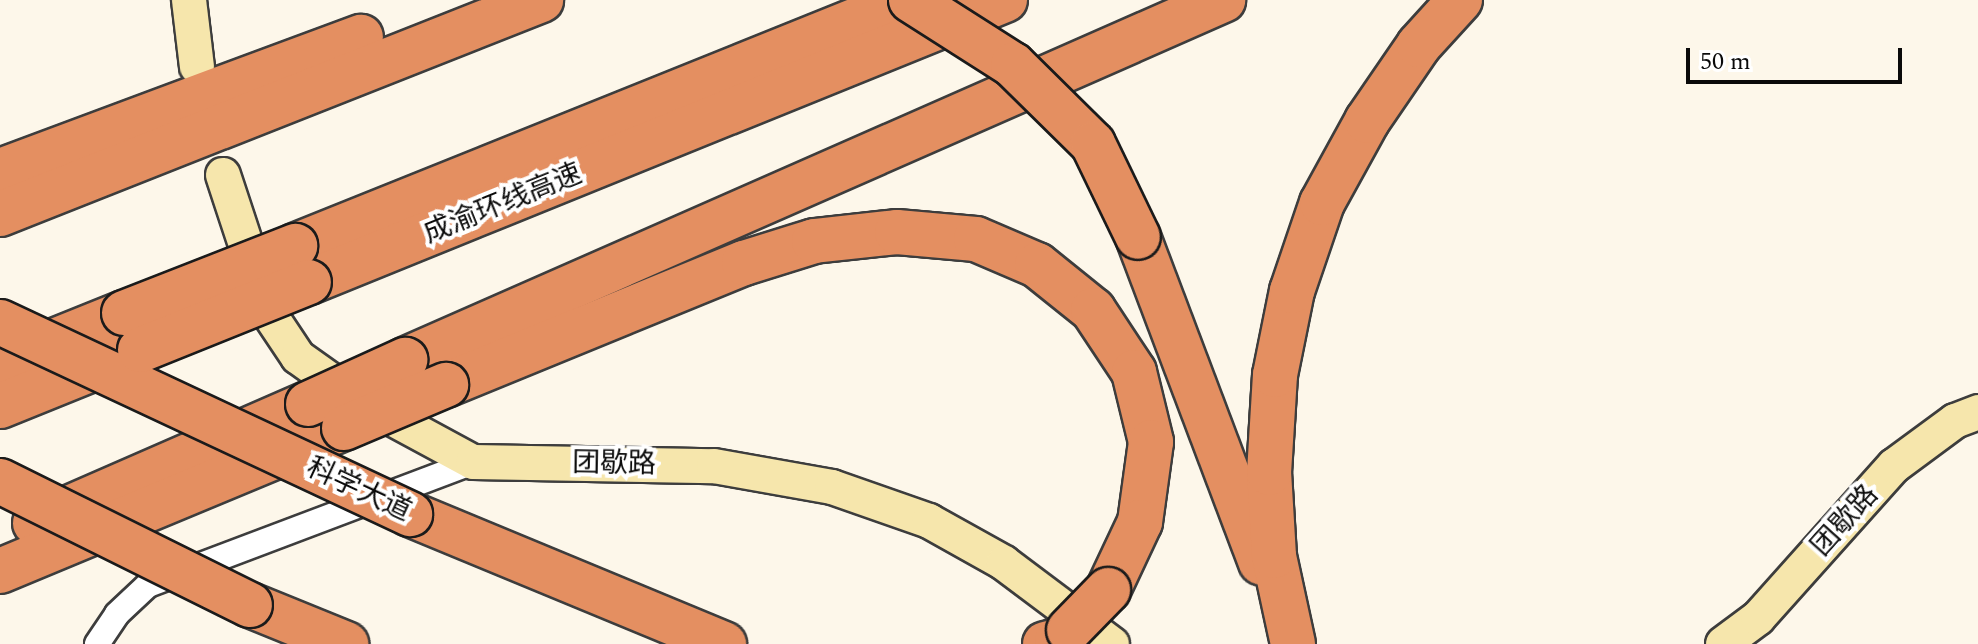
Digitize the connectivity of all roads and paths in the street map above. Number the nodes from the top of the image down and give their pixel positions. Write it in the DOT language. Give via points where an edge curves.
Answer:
graph roads {
  1 [pos="189,0"];
  2 [pos="460,0"];
  3 [pos="541,0"];
  4 [pos="909,0"];
  5 [pos="1005,0"];
  6 [pos="1223,0"];
  7 [pos="1460,0"];
  8 [pos="197,67"];
  9 [pos="0,171"];
  10 [pos="223,175"];
  11 [pos="0,214"];
  12 [pos="302,264"];
  13 [pos="0,322"];
  14 [pos="132,332"];
  15 [pos="0,363"];
  16 [pos="0,406"];
  17 [pos="1978,412"];
  18 [pos="473,462"];
  19 [pos="0,481"];
  20 [pos="0,539"];
  21 [pos="0,571"];
  22 [pos="1057,637"];
  23 [pos="708,639"];
  24 [pos="97,644"];
  25 [pos="346,644"];
  26 [pos="749,644"];
  27 [pos="1112,644"];
  28 [pos="1293,644"];
  29 [pos="1723,644"];
  1 -- 8 [label="street"];
  2 -- 9 [label="highway"];
  3 -- 11 [label="highway"];
  4 -- 12 [label="highway, 成渝环线高速"];
  4 -- 28 [label="highway, bridge" via="1013,65 1093,144 1138,237"];
  5 -- 12 [label="highway, 成渝环线高速"];
  6 -- 20 [label="highway, bridge"];
  7 -- 28 [label="highway" via="1419,45 1367,121 1322,203 1292,291 1275,375 1269,473 1274,556"];
  10 -- 18 [label="street, 团歇路" via="268,312 298,357 360,401"];
  12 -- 14 [label="highway, 成渝环线高速, bridge"];
  13 -- 23 [label="highway, 科学大道, bridge" via="410,514"];
  14 -- 15 [label="highway, 成渝环线高速"];
  14 -- 16 [label="highway, 成渝环线高速"];
  17 -- 29 [label="street, 团歇路" via="1955,421 1894,466 1758,618"];
  18 -- 24 [label="street" via="148,585 117,614"];
  18 -- 27 [label="street, 团歇路" via="714,466 832,487 929,521 1004,563"];
  19 -- 25 [label="highway, bridge" via="250,605"];
  21 -- 22 [label="highway, bridge" via="744,263 814,241 897,232 976,239 1037,265 1093,310 1134,372 1151,442 1140,522 1108,590"];
  23 -- 26 [label="highway, 科学大道"];
}
